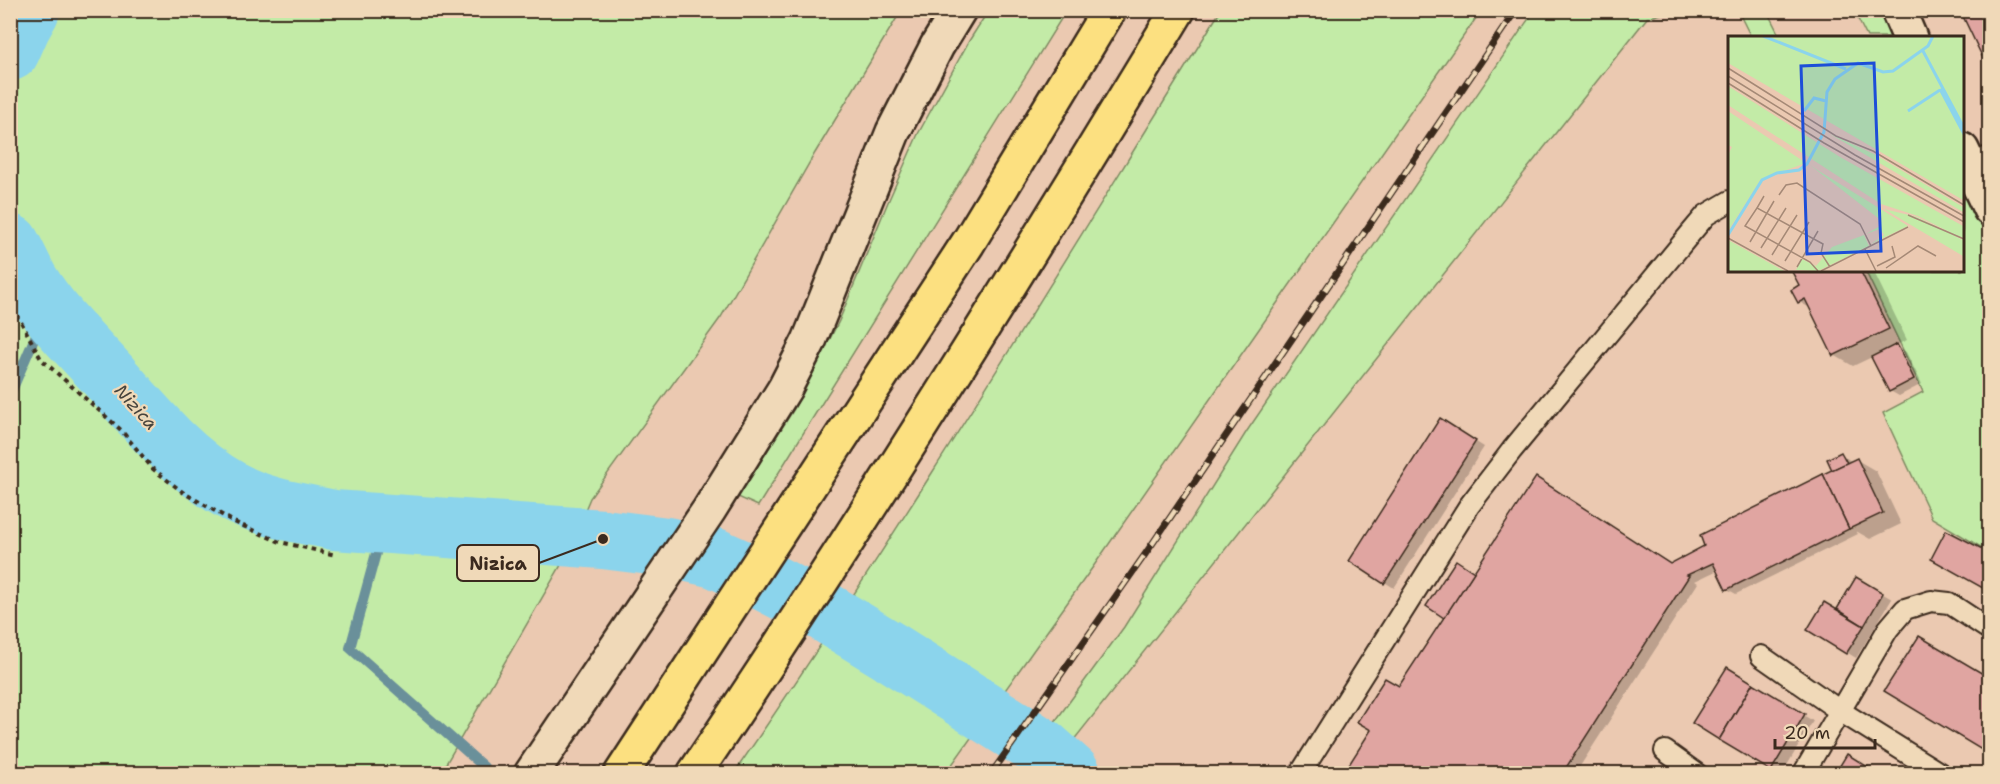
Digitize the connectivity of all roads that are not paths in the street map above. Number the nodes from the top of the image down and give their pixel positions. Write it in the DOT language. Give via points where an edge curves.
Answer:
graph roads {
  1 [pos="959,10"];
  2 [pos="1109,10"];
  3 [pos="1178,10"];
  4 [pos="1898,10"];
  5 [pos="1909,36"];
  6 [pos="1974,157"];
  7 [pos="1728,202"];
  8 [pos="1989,209"];
  9 [pos="1989,630"];
  10 [pos="1761,656"];
  11 [pos="1840,711"];
  12 [pos="1665,751"];
  13 [pos="531,774"];
  14 [pos="621,774"];
  15 [pos="694,774"];
  16 [pos="1300,774"];
  17 [pos="1697,774"];
  18 [pos="1803,774"];
  19 [pos="1941,774"];
  1 -- 13 [label="street" via="936,46 893,132 809,342 775,405"];
  2 -- 14 [label="highway" via="968,243"];
  3 -- 15 [label="highway" via="1015,279 777,652"];
  4 -- 5 [label="street"];
  6 -- 8 [label="street"];
  7 -- 16 [label="lane" via="1706,215 1469,506"];
  9 -- 11 [label="lane" via="1949,603 1931,601 1905,609 1888,629"];
  10 -- 11 [label="lane"];
  11 -- 18 [label="lane"];
  11 -- 19 [label="lane"];
  12 -- 17 [label="lane"];
}
